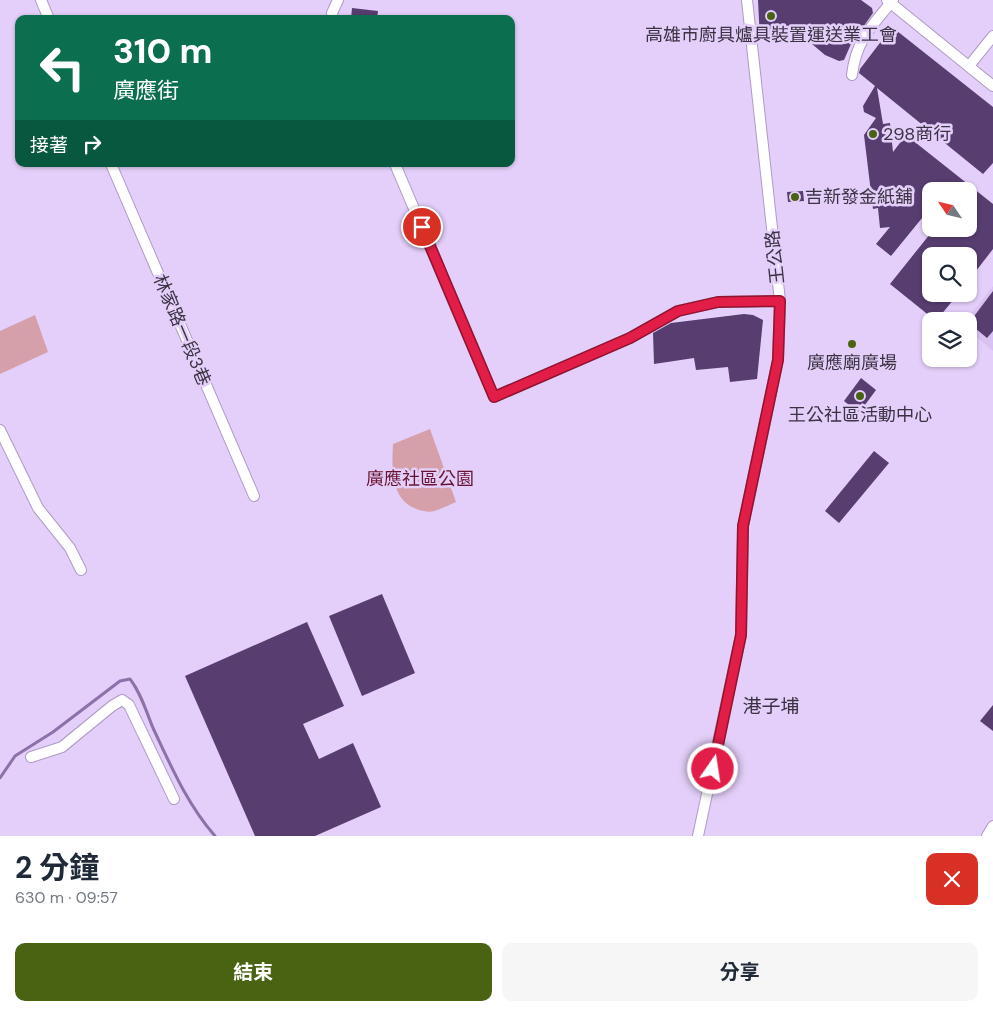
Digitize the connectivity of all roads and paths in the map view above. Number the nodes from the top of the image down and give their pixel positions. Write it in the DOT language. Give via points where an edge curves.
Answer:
graph roads {
  1 [pos="41,0"];
  2 [pos="338,0"];
  3 [pos="746,0"];
  4 [pos="890,1"];
  5 [pos="47,15"];
  6 [pos="332,15"];
  7 [pos="993,36"];
  8 [pos="969,66"];
  9 [pos="852,75"];
  10 [pos="993,86"];
  11 [pos="112,167"];
  12 [pos="396,167"];
  13 [pos="780,301"];
  14 [pos="0,430"];
  15 [pos="254,496"];
  16 [pos="81,570"];
  17 [pos="31,757"];
  18 [pos="174,799"];
  19 [pos="993,826"];
  20 [pos="698,836"];
  21 [pos="987,836"];
  1 -- 5 [label="street"];
  2 -- 6 [label="street"];
  3 -- 13 [label="street, 王公路"];
  4 -- 8 [label="street"];
  4 -- 9 [label="street" via="862,38 854,57"];
  7 -- 8 [label="street"];
  8 -- 10 [label="street"];
  11 -- 15 [label="street, 林家路一段3巷"];
  12 -- 13 [label="street" via="494,397 630,338 678,311 718,302"];
  13 -- 20 [label="street, 王公路" via="778,360 743,526 741,635"];
  14 -- 16 [label="street" via="38,508 70,548"];
  17 -- 18 [label="street" via="62,747 122,700 129,705"];
  19 -- 21 [label="street"];
}
